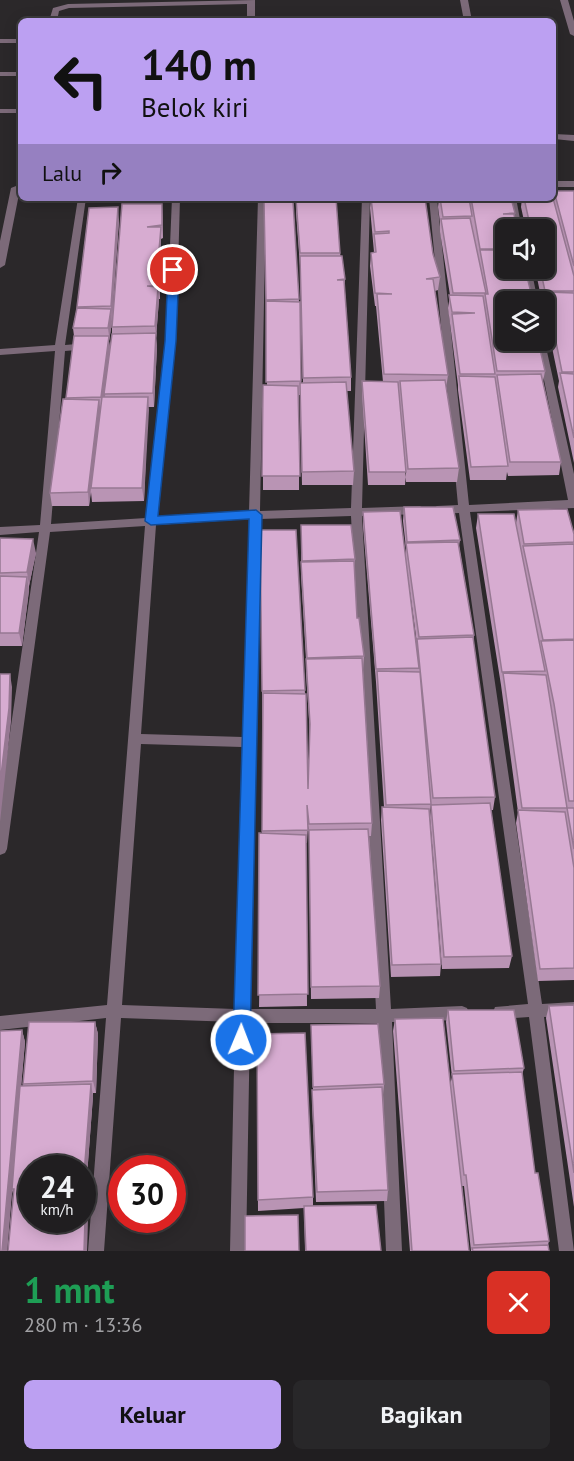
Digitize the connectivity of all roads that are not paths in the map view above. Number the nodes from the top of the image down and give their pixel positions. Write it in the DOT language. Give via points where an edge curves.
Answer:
graph roads {
  1 [pos="464,0"];
  2 [pos="564,0"];
  3 [pos="251,1"];
  4 [pos="54,18"];
  5 [pos="251,18"];
  6 [pos="467,18"];
  7 [pos="574,34"];
  8 [pos="0,41"];
  9 [pos="18,41"];
  10 [pos="0,74"];
  11 [pos="18,74"];
  12 [pos="0,111"];
  13 [pos="18,111"];
  14 [pos="556,137"];
  15 [pos="574,138"];
  16 [pos="556,184"];
  17 [pos="574,184"];
  18 [pos="18,188"];
  19 [pos="82,201"];
  20 [pos="176,201"];
  21 [pos="262,201"];
  22 [pos="366,201"];
  23 [pos="433,201"];
  24 [pos="513,201"];
  25 [pos="516,219"];
  26 [pos="0,265"];
  27 [pos="104,345"];
  28 [pos="60,347"];
  29 [pos="543,351"];
  30 [pos="0,352"];
  31 [pos="574,503"];
  32 [pos="464,509"];
  33 [pos="356,511"];
  34 [pos="256,515"];
  35 [pos="151,521"];
  36 [pos="45,528"];
  37 [pos="0,531"];
  38 [pos="134,739"];
  39 [pos="249,742"];
  40 [pos="0,849"];
  41 [pos="574,1009"];
  42 [pos="113,1011"];
  43 [pos="536,1011"];
  44 [pos="242,1016"];
  45 [pos="384,1016"];
  46 [pos="0,1023"];
  47 [pos="96,1251"];
  48 [pos="238,1251"];
  49 [pos="394,1251"];
  50 [pos="567,1251"];
  1 -- 6 [label="street"];
  2 -- 7 [label="street"];
  3 -- 4 [label="street" via="68,6 56,10"];
  3 -- 5 [label="street"];
  8 -- 9 [label="street"];
  10 -- 11 [label="street"];
  12 -- 13 [label="street"];
  14 -- 15 [label="street"];
  16 -- 17 [label="street"];
  18 -- 26 [label="street"];
  19 -- 28 [label="street"];
  20 -- 35 [label="street"];
  21 -- 34 [label="street"];
  22 -- 33 [label="street"];
  23 -- 32 [label="street"];
  24 -- 25 [label="street"];
  27 -- 28 [label="street"];
  28 -- 30 [label="street"];
  28 -- 36 [label="street"];
  29 -- 31 [label="street"];
  31 -- 32 [label="street"];
  32 -- 33 [label="street"];
  32 -- 43 [label="street"];
  33 -- 34 [label="street"];
  33 -- 45 [label="street"];
  34 -- 35 [label="street"];
  34 -- 39 [label="street"];
  35 -- 36 [label="street"];
  35 -- 38 [label="street"];
  36 -- 37 [label="street"];
  36 -- 40 [label="street"];
  38 -- 39 [label="street"];
  38 -- 42 [label="street"];
  39 -- 44 [label="street"];
  41 -- 43 [label="street"];
  42 -- 44 [label="street"];
  42 -- 46 [label="street"];
  42 -- 47 [label="street"];
  43 -- 45 [label="street"];
  43 -- 50 [label="street"];
  44 -- 45 [label="street"];
  44 -- 48 [label="street"];
  45 -- 49 [label="street"];
}
